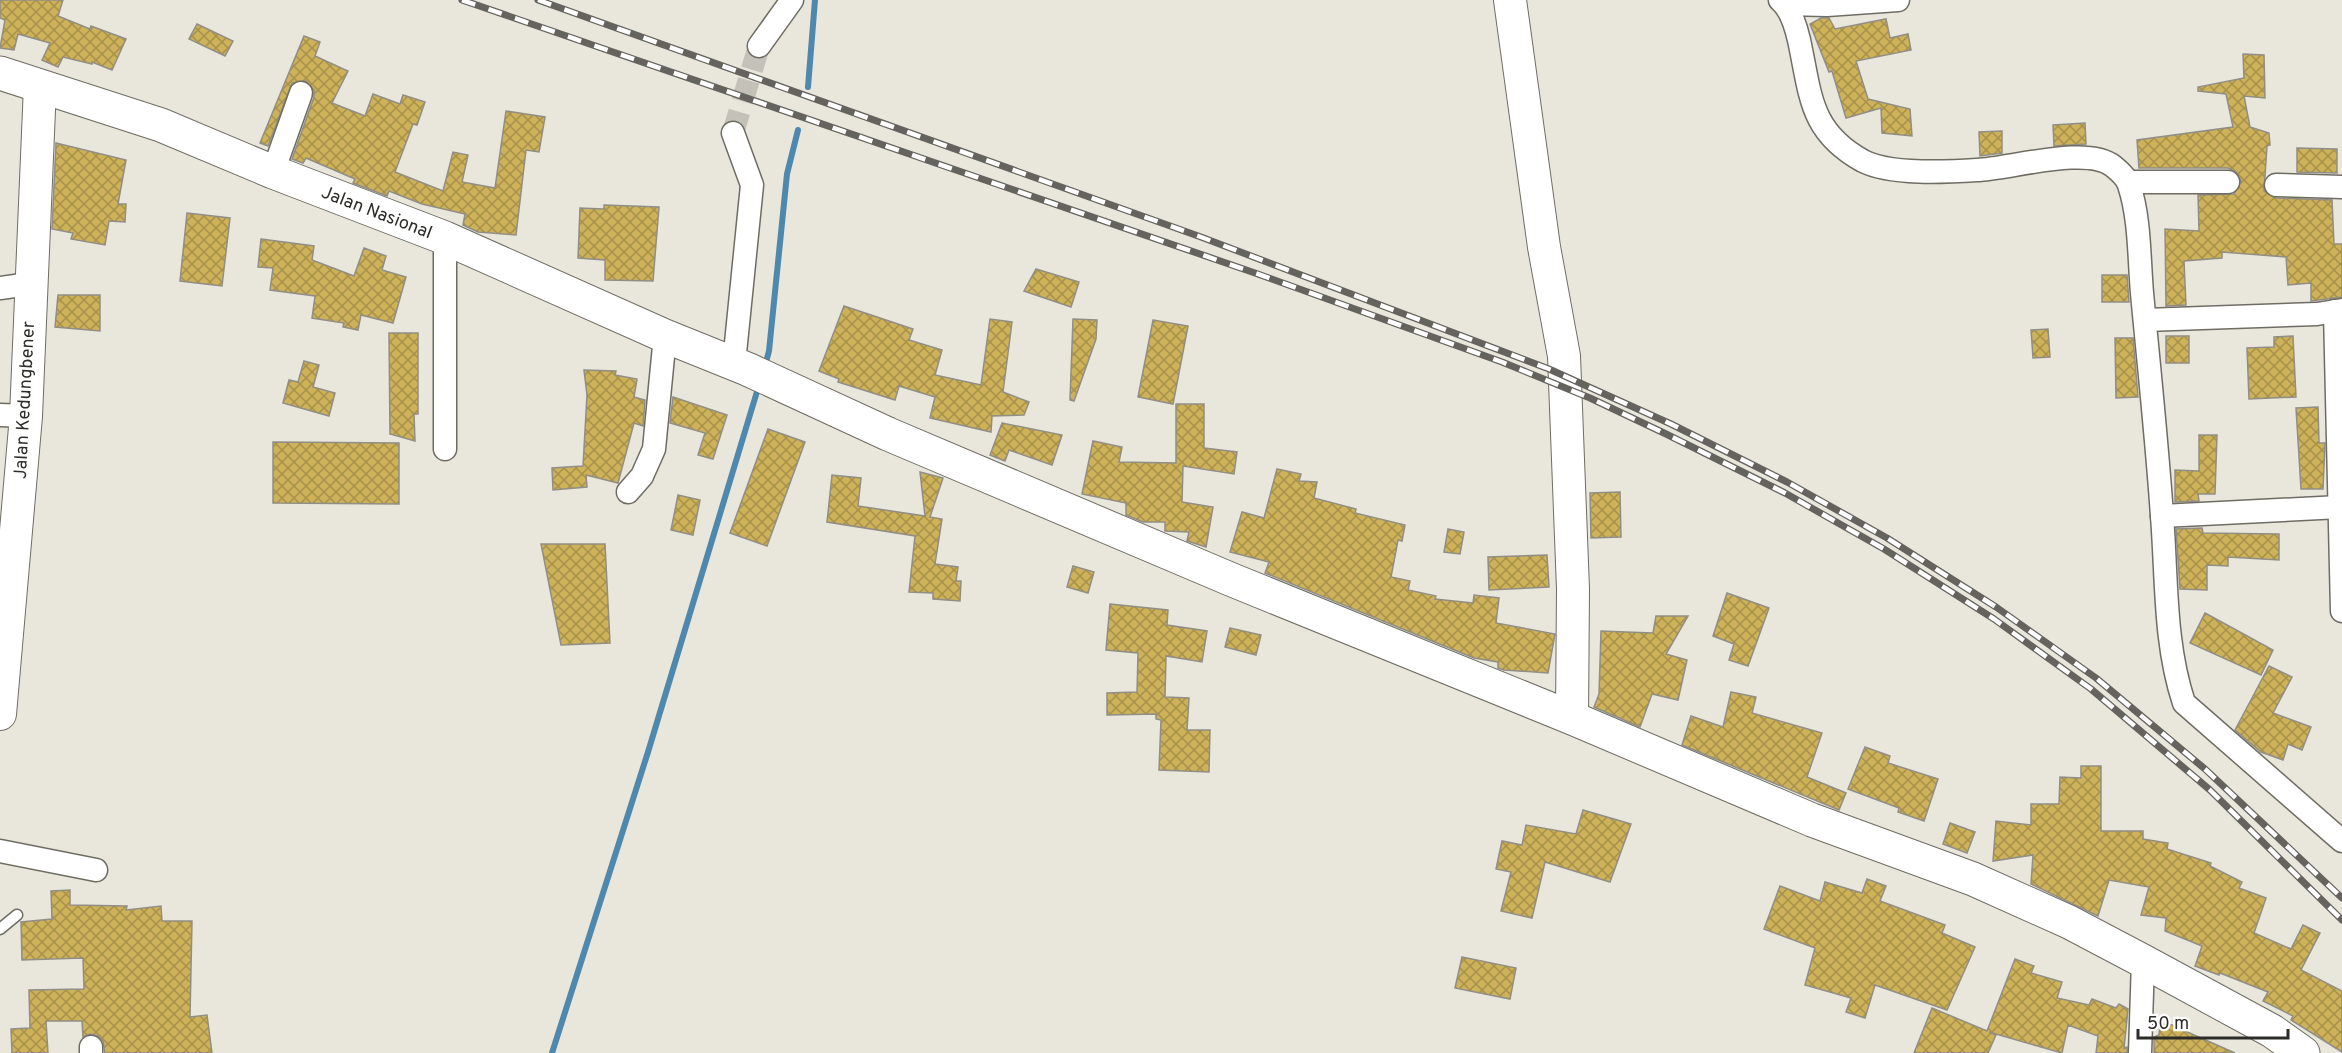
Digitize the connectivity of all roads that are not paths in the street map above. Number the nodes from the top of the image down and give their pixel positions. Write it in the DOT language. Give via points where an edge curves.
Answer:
graph roads {
  1 [pos="792,0"];
  2 [pos="1510,0"];
  3 [pos="1898,0"];
  4 [pos="1782,2"];
  5 [pos="1827,3"];
  6 [pos="759,46"];
  7 [pos="0,73"];
  8 [pos="40,86"];
  9 [pos="301,93"];
  10 [pos="733,133"];
  11 [pos="273,172"];
  12 [pos="2128,182"];
  13 [pos="2228,182"];
  14 [pos="2276,185"];
  15 [pos="2342,187"];
  16 [pos="445,238"];
  17 [pos="15,286"];
  18 [pos="2339,311"];
  19 [pos="2145,320"];
  20 [pos="665,336"];
  21 [pos="741,366"];
  22 [pos="13,416"];
  23 [pos="445,449"];
  24 [pos="628,492"];
  25 [pos="2340,507"];
  26 [pos="2162,516"];
  27 [pos="7,532"];
  28 [pos="2342,611"];
  29 [pos="0,714"];
  30 [pos="1572,718"];
  31 [pos="2342,841"];
  32 [pos="0,851"];
  33 [pos="96,870"];
  34 [pos="17,915"];
  35 [pos="0,929"];
  36 [pos="2143,961"];
  37 [pos="2140,1053"];
  38 [pos="2303,1053"];
  1 -- 6 [label="street"];
  2 -- 30 [label="main road" via="1544,247 1564,356"];
  3 -- 5 [label="street"];
  4 -- 5 [label="street"];
  4 -- 12 [label="street" via="1796,28 1819,122 1838,145 1866,162 1904,170 1977,170 2098,158 2112,165"];
  7 -- 8 [label="highway, Jalan Nasional"];
  8 -- 11 [label="highway, Jalan Nasional" via="161,125"];
  8 -- 17 [label="main road, Jalan Kedungbener"];
  9 -- 11 [label="street"];
  10 -- 21 [label="street" via="752,185"];
  11 -- 16 [label="highway, Jalan Nasional"];
  12 -- 13 [label="street"];
  12 -- 19 [label="street"];
  14 -- 15 [label="street"];
  16 -- 20 [label="highway, Jalan Nasional"];
  16 -- 23 [label="street"];
  17 -- 22 [label="main road, Jalan Kedungbener"];
  18 -- 19 [label="street"];
  18 -- 25 [label="street"];
  19 -- 26 [label="street"];
  20 -- 21 [label="highway, Jalan Nasional"];
  20 -- 24 [label="street" via="654,449 642,476"];
  21 -- 30 [label="highway, Jalan Nasional" via="888,434 1186,561"];
  22 -- 27 [label="main road, Jalan Kedungbener"];
  25 -- 26 [label="street"];
  25 -- 28 [label="street"];
  26 -- 31 [label="street" via="2169,642 2184,704"];
  27 -- 29 [label="main road, Jalan Kedungbener"];
  30 -- 36 [label="highway, Jalan Nasional" via="1812,820 1973,879"];
  32 -- 33 [label="street"];
  34 -- 35 [label="lane"];
  36 -- 37 [label="street"];
  36 -- 38 [label="highway, Jalan Nasional" via="2272,1031"];
}
